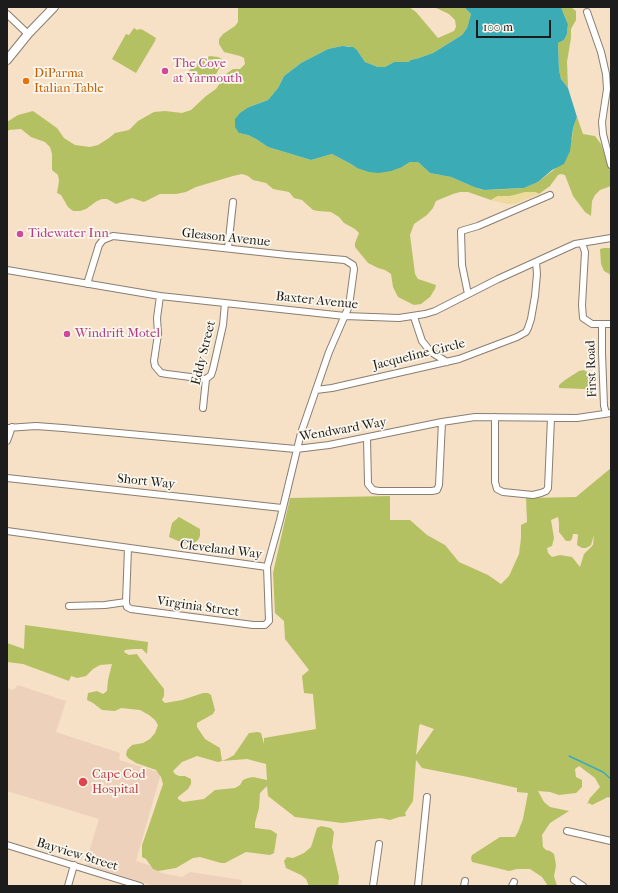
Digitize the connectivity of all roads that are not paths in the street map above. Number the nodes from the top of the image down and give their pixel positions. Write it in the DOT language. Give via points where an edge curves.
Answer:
graph roads {
  1 [pos="54,7"];
  2 [pos="588,12"];
  3 [pos="7,14"];
  4 [pos="28,34"];
  5 [pos="7,60"];
  6 [pos="611,165"];
  7 [pos="550,195"];
  8 [pos="233,202"];
  9 [pos="611,238"];
  10 [pos="582,243"];
  11 [pos="228,248"];
  12 [pos="345,260"];
  13 [pos="536,262"];
  14 [pos="7,270"];
  15 [pos="87,284"];
  16 [pos="468,294"];
  17 [pos="160,296"];
  18 [pos="226,303"];
  19 [pos="345,316"];
  20 [pos="414,317"];
  21 [pos="611,324"];
  22 [pos="602,325"];
  23 [pos="447,362"];
  24 [pos="206,379"];
  25 [pos="316,390"];
  26 [pos="203,408"];
  27 [pos="608,413"];
  28 [pos="495,417"];
  29 [pos="551,418"];
  30 [pos="442,422"];
  31 [pos="10,428"];
  32 [pos="367,438"];
  33 [pos="7,440"];
  34 [pos="296,449"];
  35 [pos="7,478"];
  36 [pos="282,508"];
  37 [pos="7,532"];
  38 [pos="128,548"];
  39 [pos="267,567"];
  40 [pos="126,602"];
  41 [pos="69,606"];
  42 [pos="427,798"];
  43 [pos="567,831"];
  44 [pos="611,842"];
  45 [pos="379,844"];
  46 [pos="7,845"];
  47 [pos="74,865"];
  48 [pos="574,880"];
  49 [pos="68,886"];
  50 [pos="140,886"];
  51 [pos="373,886"];
  52 [pos="418,886"];
  53 [pos="583,886"];
  1 -- 4 [label="main road"];
  2 -- 6 [label="street" via="606,74 602,134"];
  3 -- 4 [label="street"];
  4 -- 5 [label="main road"];
  7 -- 16 [label="street" via="461,232 462,265"];
  8 -- 11 [label="street"];
  9 -- 10 [label="street, Baxter Avenue"];
  10 -- 13 [label="street, Baxter Avenue"];
  10 -- 22 [label="street" via="585,252 583,318 592,324"];
  11 -- 12 [label="street, Gleason Avenue"];
  11 -- 15 [label="street, Gleason Avenue" via="112,236 104,239 99,245"];
  12 -- 19 [label="street, Cleveland Way" via="353,265 354,269 349,306"];
  13 -- 16 [label="street, Baxter Avenue"];
  13 -- 23 [label="street, Jacqueline Circle" via="535,296 526,332 516,338"];
  14 -- 15 [label="street, Baxter Avenue"];
  15 -- 17 [label="street, Baxter Avenue"];
  16 -- 20 [label="street, Baxter Avenue"];
  17 -- 18 [label="street, Baxter Avenue"];
  17 -- 24 [label="street" via="154,361 157,370 167,374"];
  18 -- 19 [label="street, Baxter Avenue"];
  18 -- 24 [label="street, Eddy Street" via="214,369"];
  19 -- 20 [label="street, Baxter Avenue"];
  19 -- 25 [label="street, Cleveland Way"];
  20 -- 23 [label="street" via="422,341 430,352"];
  21 -- 22 [label="street"];
  22 -- 27 [label="street, First Road" via="604,406"];
  23 -- 25 [label="street, Jacqueline Circle"];
  24 -- 26 [label="street, Eddy Street"];
  25 -- 34 [label="street, Cleveland Way"];
  27 -- 29 [label="street, Wendward Way" via="587,417"];
  28 -- 29 [label="street, Wendward Way"];
  28 -- 29 [label="street" via="497,489 533,495 548,488"];
  28 -- 30 [label="street, Wendward Way"];
  30 -- 32 [label="street, Wendward Way"];
  30 -- 32 [label="street" via="439,485 437,490 432,492 373,490 368,484"];
  31 -- 33 [label="street"];
  31 -- 34 [label="street, Wendward Way" via="36,426"];
  32 -- 34 [label="street, Wendward Way"];
  34 -- 36 [label="street, Cleveland Way"];
  35 -- 36 [label="street, Short Way"];
  36 -- 39 [label="street, Cleveland Way"];
  37 -- 38 [label="street, Cleveland Way"];
  38 -- 39 [label="street, Cleveland Way"];
  38 -- 40 [label="street"];
  39 -- 40 [label="street, Virginia Street" via="269,620 265,626 131,609 127,607"];
  40 -- 41 [label="street" via="105,606"];
  42 -- 52 [label="street"];
  43 -- 44 [label="street"];
  45 -- 51 [label="street"];
  46 -- 47 [label="street, Bayview Street"];
  47 -- 49 [label="street"];
  47 -- 50 [label="street, Bayview Street"];
  48 -- 53 [label="street"];
}
